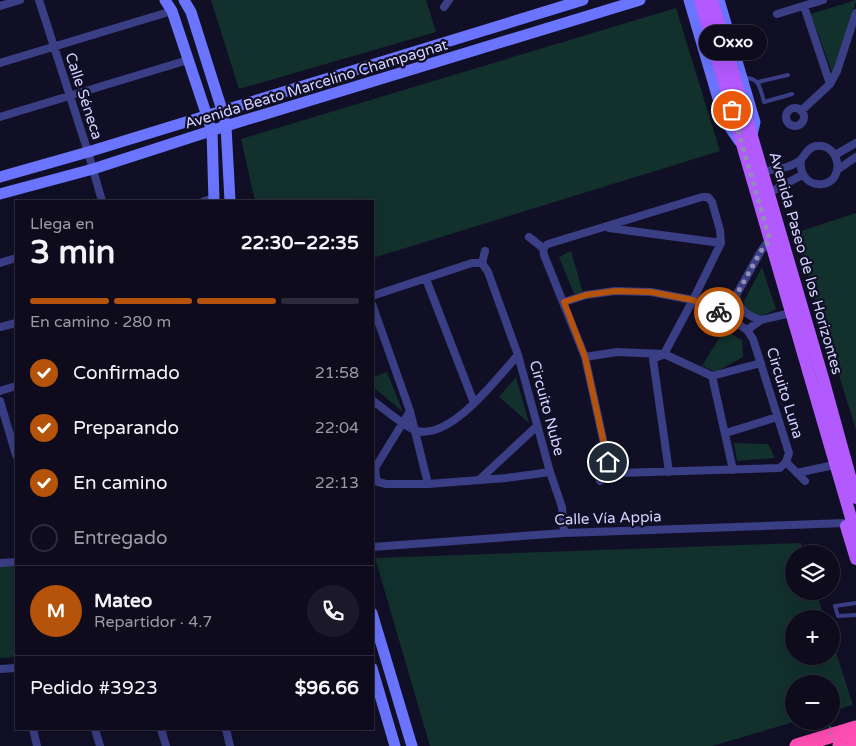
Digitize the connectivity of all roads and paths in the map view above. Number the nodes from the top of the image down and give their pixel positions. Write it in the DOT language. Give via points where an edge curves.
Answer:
graph roads {
  1 [pos="20,0"];
  2 [pos="39,0"];
  3 [pos="165,0"];
  4 [pos="184,0"];
  5 [pos="583,0"];
  6 [pos="640,0"];
  7 [pos="689,0"];
  8 [pos="700,0"];
  9 [pos="712,0"];
  10 [pos="719,0"];
  11 [pos="823,0"];
  12 [pos="0,6"];
  13 [pos="804,6"];
  14 [pos="172,12"];
  15 [pos="856,13"];
  16 [pos="777,14"];
  17 [pos="478,31"];
  18 [pos="716,31"];
  19 [pos="54,46"];
  20 [pos="420,49"];
  21 [pos="484,49"];
  22 [pos="188,60"];
  23 [pos="0,63"];
  24 [pos="425,65"];
  25 [pos="788,74"];
  26 [pos="743,78"];
  27 [pos="758,82"];
  28 [pos="830,84"];
  29 [pos="792,94"];
  30 [pos="70,96"];
  31 [pos="764,102"];
  32 [pos="751,106"];
  33 [pos="222,110"];
  34 [pos="801,111"];
  35 [pos="207,114"];
  36 [pos="0,117"];
  37 [pos="226,126"];
  38 [pos="212,131"];
  39 [pos="752,135"];
  40 [pos="741,143"];
  41 [pos="856,143"];
  42 [pos="88,152"];
  43 [pos="835,156"];
  44 [pos="856,157"];
  45 [pos="800,160"];
  46 [pos="92,169"];
  47 [pos="837,170"];
  48 [pos="762,172"];
  49 [pos="802,174"];
  50 [pos="0,177"];
  51 [pos="769,193"];
  52 [pos="0,194"];
  53 [pos="102,200"];
  54 [pos="211,200"];
  55 [pos="230,200"];
  56 [pos="644,216"];
  57 [pos="604,227"];
  58 [pos="647,233"];
  59 [pos="529,237"];
  60 [pos="770,240"];
  61 [pos="721,243"];
  62 [pos="543,248"];
  63 [pos="485,251"];
  64 [pos="15,258"];
  65 [pos="0,263"];
  66 [pos="482,263"];
  67 [pos="426,279"];
  68 [pos="374,295"];
  69 [pos="736,296"];
  70 [pos="693,300"];
  71 [pos="564,302"];
  72 [pos="374,310"];
  73 [pos="791,313"];
  74 [pos="725,315"];
  75 [pos="761,320"];
  76 [pos="15,322"];
  77 [pos="0,327"];
  78 [pos="747,330"];
  79 [pos="664,354"];
  80 [pos="518,355"];
  81 [pos="585,357"];
  82 [pos="761,362"];
  83 [pos="712,376"];
  84 [pos="15,386"];
  85 [pos="0,392"];
  86 [pos="0,401"];
  87 [pos="374,401"];
  88 [pos="474,403"];
  89 [pos="410,411"];
  90 [pos="777,417"];
  91 [pos="402,422"];
  92 [pos="538,426"];
  93 [pos="415,431"];
  94 [pos="726,433"];
  95 [pos="834,438"];
  96 [pos="15,450"];
  97 [pos="786,462"];
  98 [pos="829,466"];
  99 [pos="612,470"];
  100 [pos="733,470"];
  101 [pos="550,472"];
  102 [pos="669,472"];
  103 [pos="798,473"];
  104 [pos="479,480"];
  105 [pos="600,481"];
  106 [pos="805,481"];
  107 [pos="428,484"];
  108 [pos="852,488"];
  109 [pos="845,523"];
  110 [pos="564,533"];
  111 [pos="856,535"];
  112 [pos="374,547"];
  113 [pos="856,559"];
  114 [pos="15,562"];
  115 [pos="0,563"];
  116 [pos="856,603"];
  117 [pos="856,615"];
  118 [pos="374,626"];
  119 [pos="377,646"];
  120 [pos="15,668"];
  121 [pos="0,669"];
  122 [pos="375,683"];
  123 [pos="856,728"];
  124 [pos="33,730"];
  125 [pos="95,730"];
  126 [pos="161,730"];
  127 [pos="226,730"];
  128 [pos="831,730"];
  129 [pos="856,741"];
  130 [pos="411,743"];
  131 [pos="37,746"];
  132 [pos="100,746"];
  133 [pos="166,746"];
  134 [pos="230,746"];
  135 [pos="393,746"];
  136 [pos="797,746"];
  137 [pos="834,746"];
  138 [pos="840,746"];
  1 -- 12 [label="street"];
  2 -- 19 [label="street, Calle Séneca"];
  3 -- 14 [label="street"];
  4 -- 33 [label="street" via="191,12"];
  5 -- 17 [label="street, Avenida Beato Marcelino Champagnat"];
  6 -- 21 [label="street, Avenida Beato Marcelino Champagnat"];
  7 -- 40 [label="street, Avenida Paseo de los Horizontes" via="724,119"];
  8 -- 18 [label="main road, Avenida Paseo de los Horizontes"];
  9 -- 18 [label="main road, Avenida Paseo de los Horizontes"];
  10 -- 26 [label="street, Avenida Paseo de los Horizontes"];
  11 -- 13 [label="street"];
  13 -- 16 [label="street"];
  13 -- 28 [label="street"];
  14 -- 19 [label="street"];
  14 -- 22 [label="street"];
  15 -- 28 [label="street"];
  17 -- 20 [label="street, Avenida Beato Marcelino Champagnat"];
  17 -- 21 [label="street"];
  18 -- 39 [label="main road, Avenida Paseo de los Horizontes"];
  18 -- 40 [label="main road, Avenida Paseo de los Horizontes"];
  19 -- 23 [label="street"];
  19 -- 30 [label="street, Calle Séneca"];
  20 -- 24 [label="street"];
  20 -- 33 [label="street, Avenida Beato Marcelino Champagnat"];
  21 -- 24 [label="street, Avenida Beato Marcelino Champagnat"];
  22 -- 30 [label="street"];
  22 -- 35 [label="street"];
  24 -- 37 [label="street, Avenida Beato Marcelino Champagnat"];
  25 -- 27 [label="lane"];
  26 -- 27 [label="lane"];
  26 -- 32 [label="street, Avenida Paseo de los Horizontes"];
  27 -- 31 [label="lane"];
  28 -- 34 [label="street"];
  29 -- 31 [label="lane"];
  30 -- 36 [label="street"];
  30 -- 42 [label="street, Calle Séneca"];
  31 -- 32 [label="lane"];
  32 -- 39 [label="street, Avenida Paseo de los Horizontes" via="755,122"];
  33 -- 35 [label="street, Avenida Beato Marcelino Champagnat"];
  33 -- 37 [label="street"];
  35 -- 38 [label="street"];
  35 -- 42 [label="street, Avenida Beato Marcelino Champagnat"];
  37 -- 38 [label="street, Avenida Beato Marcelino Champagnat"];
  37 -- 55 [label="street"];
  38 -- 46 [label="street, Avenida Beato Marcelino Champagnat"];
  38 -- 54 [label="street"];
  39 -- 48 [label="main road, Avenida Paseo de los Horizontes"];
  40 -- 60 [label="main road, Avenida Paseo de los Horizontes"];
  41 -- 43 [label="street"];
  42 -- 46 [label="street, Calle Séneca"];
  42 -- 50 [label="street, Avenida Beato Marcelino Champagnat"];
  43 -- 45 [label="street" via="830,150 816,146"];
  43 -- 47 [label="street"];
  44 -- 47 [label="street"];
  45 -- 48 [label="street"];
  45 -- 49 [label="street"];
  46 -- 52 [label="street, Avenida Beato Marcelino Champagnat"];
  46 -- 53 [label="street, Calle Séneca"];
  47 -- 49 [label="street" via="826,183 808,181"];
  48 -- 51 [label="main road, Avenida Paseo de los Horizontes"];
  49 -- 51 [label="street"];
  51 -- 95 [label="main road, Avenida Paseo de los Horizontes"];
  56 -- 57 [label="street"];
  56 -- 58 [label="street"];
  56 -- 61 [label="street" via="708,197 720,230"];
  57 -- 58 [label="street"];
  57 -- 62 [label="street"];
  58 -- 61 [label="street"];
  59 -- 62 [label="street"];
  60 -- 69 [label="street"];
  60 -- 73 [label="main road, Avenida Paseo de los Horizontes"];
  61 -- 70 [label="street"];
  62 -- 71 [label="street"];
  63 -- 66 [label="street"];
  64 -- 65 [label="street"];
  66 -- 67 [label="street" via="472,263"];
  66 -- 80 [label="street, Circuito Nube"];
  67 -- 68 [label="street"];
  67 -- 88 [label="street"];
  69 -- 74 [label="street"];
  69 -- 75 [label="street" via="744,312"];
  70 -- 71 [label="street" via="651,292 615,291"];
  70 -- 74 [label="street"];
  70 -- 79 [label="street"];
  71 -- 81 [label="street"];
  72 -- 89 [label="street"];
  73 -- 75 [label="street"];
  73 -- 95 [label="main road, Avenida Paseo de los Horizontes"];
  74 -- 78 [label="street"];
  75 -- 78 [label="street"];
  76 -- 77 [label="street"];
  78 -- 82 [label="street, Circuito Luna"];
  79 -- 81 [label="street" via="616,352"];
  79 -- 83 [label="street"];
  79 -- 102 [label="street" via="653,359"];
  80 -- 88 [label="street"];
  80 -- 92 [label="street, Circuito Nube"];
  81 -- 99 [label="street"];
  82 -- 83 [label="street"];
  82 -- 90 [label="street, Circuito Luna"];
  83 -- 94 [label="street"];
  84 -- 85 [label="street"];
  86 -- 96 [label="street"];
  87 -- 91 [label="street"];
  88 -- 93 [label="street" via="442,427"];
  89 -- 91 [label="street, Circuito Nube"];
  89 -- 93 [label="street"];
  90 -- 94 [label="street"];
  90 -- 97 [label="street, Circuito Luna" via="789,453"];
  91 -- 93 [label="street"];
  91 -- 107 [label="street, Circuito Nube" via="375,468 377,485"];
  92 -- 101 [label="street, Circuito Nube"];
  92 -- 104 [label="street"];
  93 -- 107 [label="street"];
  94 -- 100 [label="street"];
  95 -- 98 [label="main road"];
  95 -- 108 [label="main road"];
  95 -- 108 [label="main road" via="852,463"];
  97 -- 100 [label="street, Circuito Luna" via="780,468"];
  97 -- 103 [label="street"];
  98 -- 103 [label="street"];
  98 -- 109 [label="main road"];
  99 -- 102 [label="street, Circuito Luna"];
  99 -- 105 [label="street"];
  100 -- 102 [label="street, Circuito Luna"];
  101 -- 104 [label="street, Circuito Nube"];
  101 -- 110 [label="street" via="562,507"];
  103 -- 106 [label="street"];
  104 -- 107 [label="street, Circuito Nube"];
  108 -- 111 [label="main road"];
  109 -- 110 [label="street, Calle Vía Appia"];
  109 -- 113 [label="main road"];
  110 -- 112 [label="street, Calle Vía Appia"];
  114 -- 115 [label="street"];
  116 -- 117 [label="lane" via="835,606 838,616"];
  118 -- 119 [label="street"];
  119 -- 130 [label="street"];
  120 -- 121 [label="street"];
  122 -- 135 [label="street"];
  123 -- 136 [label="highway"];
  124 -- 131 [label="street"];
  125 -- 132 [label="street"];
  126 -- 133 [label="street"];
  127 -- 134 [label="street"];
  128 -- 137 [label="path, bridge"];
  129 -- 138 [label="highway"];
  130 -- 135 [label="street"];
}
